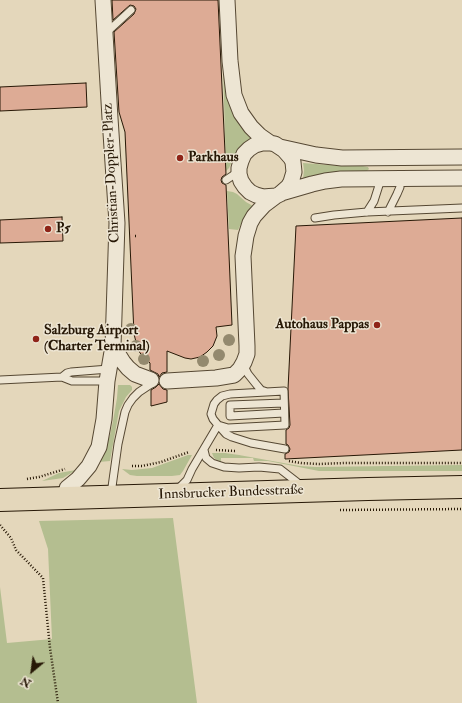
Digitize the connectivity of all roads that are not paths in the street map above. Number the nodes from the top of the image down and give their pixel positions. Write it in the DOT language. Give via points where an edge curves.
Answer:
graph roads {
  1 [pos="103,0"];
  2 [pos="227,0"];
  3 [pos="131,10"];
  4 [pos="105,34"];
  5 [pos="275,145"];
  6 [pos="461,157"];
  7 [pos="239,168"];
  8 [pos="397,168"];
  9 [pos="462,178"];
  10 [pos="381,179"];
  11 [pos="226,180"];
  12 [pos="278,195"];
  13 [pos="462,208"];
  14 [pos="367,212"];
  15 [pos="388,212"];
  16 [pos="314,218"];
  17 [pos="113,346"];
  18 [pos="243,364"];
  19 [pos="108,375"];
  20 [pos="62,377"];
  21 [pos="0,380"];
  22 [pos="167,381"];
  23 [pos="151,382"];
  24 [pos="267,392"];
  25 [pos="284,403"];
  26 [pos="284,413"];
  27 [pos="218,425"];
  28 [pos="285,449"];
  29 [pos="204,450"];
  30 [pos="462,487"];
  31 [pos="308,491"];
  32 [pos="60,493"];
  33 [pos="168,495"];
  34 [pos="110,496"];
  35 [pos="0,500"];
  1 -- 4 [label="street, Christian-Doppler-Platz"];
  2 -- 5 [label="street" via="234,95 241,113 251,127"];
  3 -- 4 [label="lane"];
  4 -- 17 [label="street, Christian-Doppler-Platz" via="117,224"];
  5 -- 7 [label="street" via="255,145 244,154"];
  5 -- 8 [label="street" via="316,155"];
  5 -- 12 [label="street" via="291,158 294,172 288,187"];
  6 -- 8 [label="street"];
  7 -- 11 [label="lane"];
  7 -- 12 [label="street" via="241,181 250,192 263,197"];
  8 -- 9 [label="street"];
  8 -- 10 [label="street"];
  8 -- 15 [label="lane" via="400,187"];
  10 -- 12 [label="street" via="325,181"];
  10 -- 14 [label="lane" via="374,201"];
  12 -- 18 [label="street" via="259,210 250,223 246,236 243,256 247,354"];
  13 -- 15 [label="lane"];
  14 -- 15 [label="lane"];
  14 -- 16 [label="lane"];
  17 -- 19 [label="street, Christian-Doppler-Platz"];
  17 -- 23 [label="street" via="128,368"];
  18 -- 22 [label="street" via="234,375"];
  18 -- 24 [label="lane" via="261,390"];
  19 -- 20 [label="lane" via="71,372"];
  19 -- 20 [label="lane" via="72,382"];
  19 -- 32 [label="street, Christian-Doppler-Platz" via="99,447 89,466 78,479"];
  20 -- 21 [label="lane"];
  23 -- 34 [label="lane" via="138,392 125,412"];
  24 -- 25 [label="lane" via="284,391"];
  24 -- 27 [label="lane" via="222,396 212,409 213,419"];
  25 -- 26 [label="lane"];
  25 -- 26 [label="lane" via="230,405 230,416"];
  26 -- 27 [label="lane" via="284,424 228,428"];
  27 -- 28 [label="lane" via="226,434 239,440"];
  27 -- 29 [label="lane"];
  29 -- 31 [label="lane" via="206,458 224,467 280,469"];
  29 -- 33 [label="lane" via="187,480 178,490"];
  30 -- 31 [label="main road, Innsbrucker Bundesstraße"];
  31 -- 33 [label="main road, Innsbrucker Bundesstraße"];
  32 -- 34 [label="main road, Innsbrucker Bundesstraße"];
  32 -- 35 [label="main road, Innsbrucker Bundesstraße"];
  33 -- 34 [label="main road, Innsbrucker Bundesstraße"];
}
